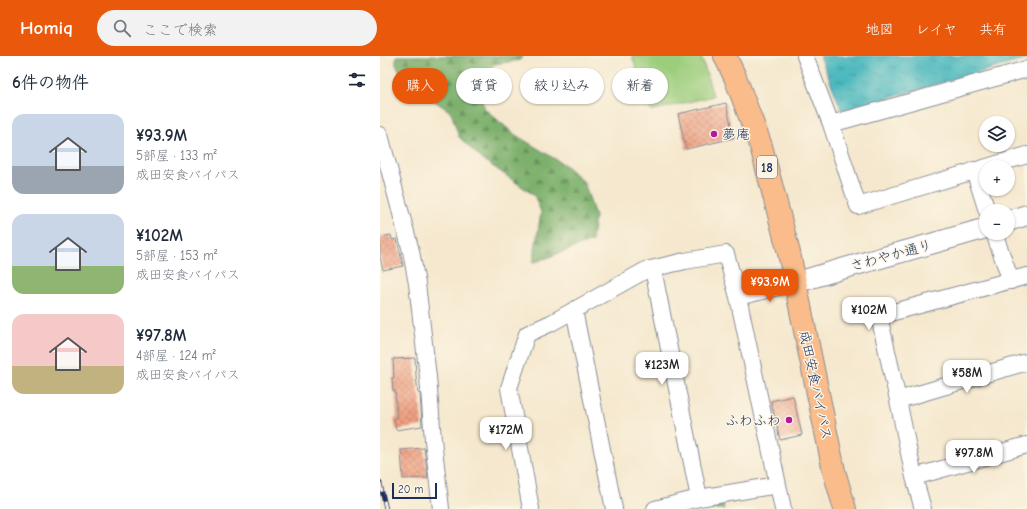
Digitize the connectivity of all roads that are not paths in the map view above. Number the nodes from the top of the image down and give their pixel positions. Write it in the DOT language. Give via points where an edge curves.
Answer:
graph roads {
  1 [pos="725,56"];
  2 [pos="806,56"];
  3 [pos="1027,69"];
  4 [pos="831,124"];
  5 [pos="380,135"];
  6 [pos="1027,155"];
  7 [pos="974,170"];
  8 [pos="985,204"];
  9 [pos="1027,215"];
  10 [pos="1015,219"];
  11 [pos="979,230"];
  12 [pos="996,240"];
  13 [pos="653,269"];
  14 [pos="1027,276"];
  15 [pos="1011,281"];
  16 [pos="795,282"];
  17 [pos="738,297"];
  18 [pos="574,310"];
  19 [pos="1027,362"];
  20 [pos="898,400"];
  21 [pos="1027,445"];
  22 [pos="914,477"];
  23 [pos="778,485"];
  24 [pos="699,498"];
  25 [pos="441,509"];
  26 [pos="531,509"];
  27 [pos="614,509"];
  28 [pos="655,509"];
  29 [pos="782,509"];
  30 [pos="845,509"];
  31 [pos="923,509"];
  1 -- 16 [label="main road, 成田安食バイパス / 18" via="761,146"];
  2 -- 4 [label="street"];
  3 -- 4 [label="street"];
  4 -- 7 [label="street" via="858,206"];
  5 -- 25 [label="street" via="411,251 417,284"];
  6 -- 7 [label="street"];
  7 -- 8 [label="street"];
  9 -- 10 [label="street"];
  11 -- 16 [label="street, さわやか通り"];
  12 -- 15 [label="street"];
  13 -- 17 [label="street" via="726,254"];
  13 -- 18 [label="street" via="646,270"];
  13 -- 24 [label="street"];
  14 -- 15 [label="street"];
  15 -- 20 [label="street" via="879,316"];
  16 -- 17 [label="street"];
  16 -- 30 [label="main road, 成田安食バイパス / 18" via="834,471"];
  17 -- 23 [label="street"];
  18 -- 26 [label="street" via="527,334 509,388"];
  18 -- 27 [label="street"];
  19 -- 20 [label="street"];
  20 -- 22 [label="street"];
  21 -- 22 [label="street"];
  22 -- 31 [label="street"];
  23 -- 24 [label="street"];
  23 -- 29 [label="street"];
  24 -- 28 [label="street"];
}
